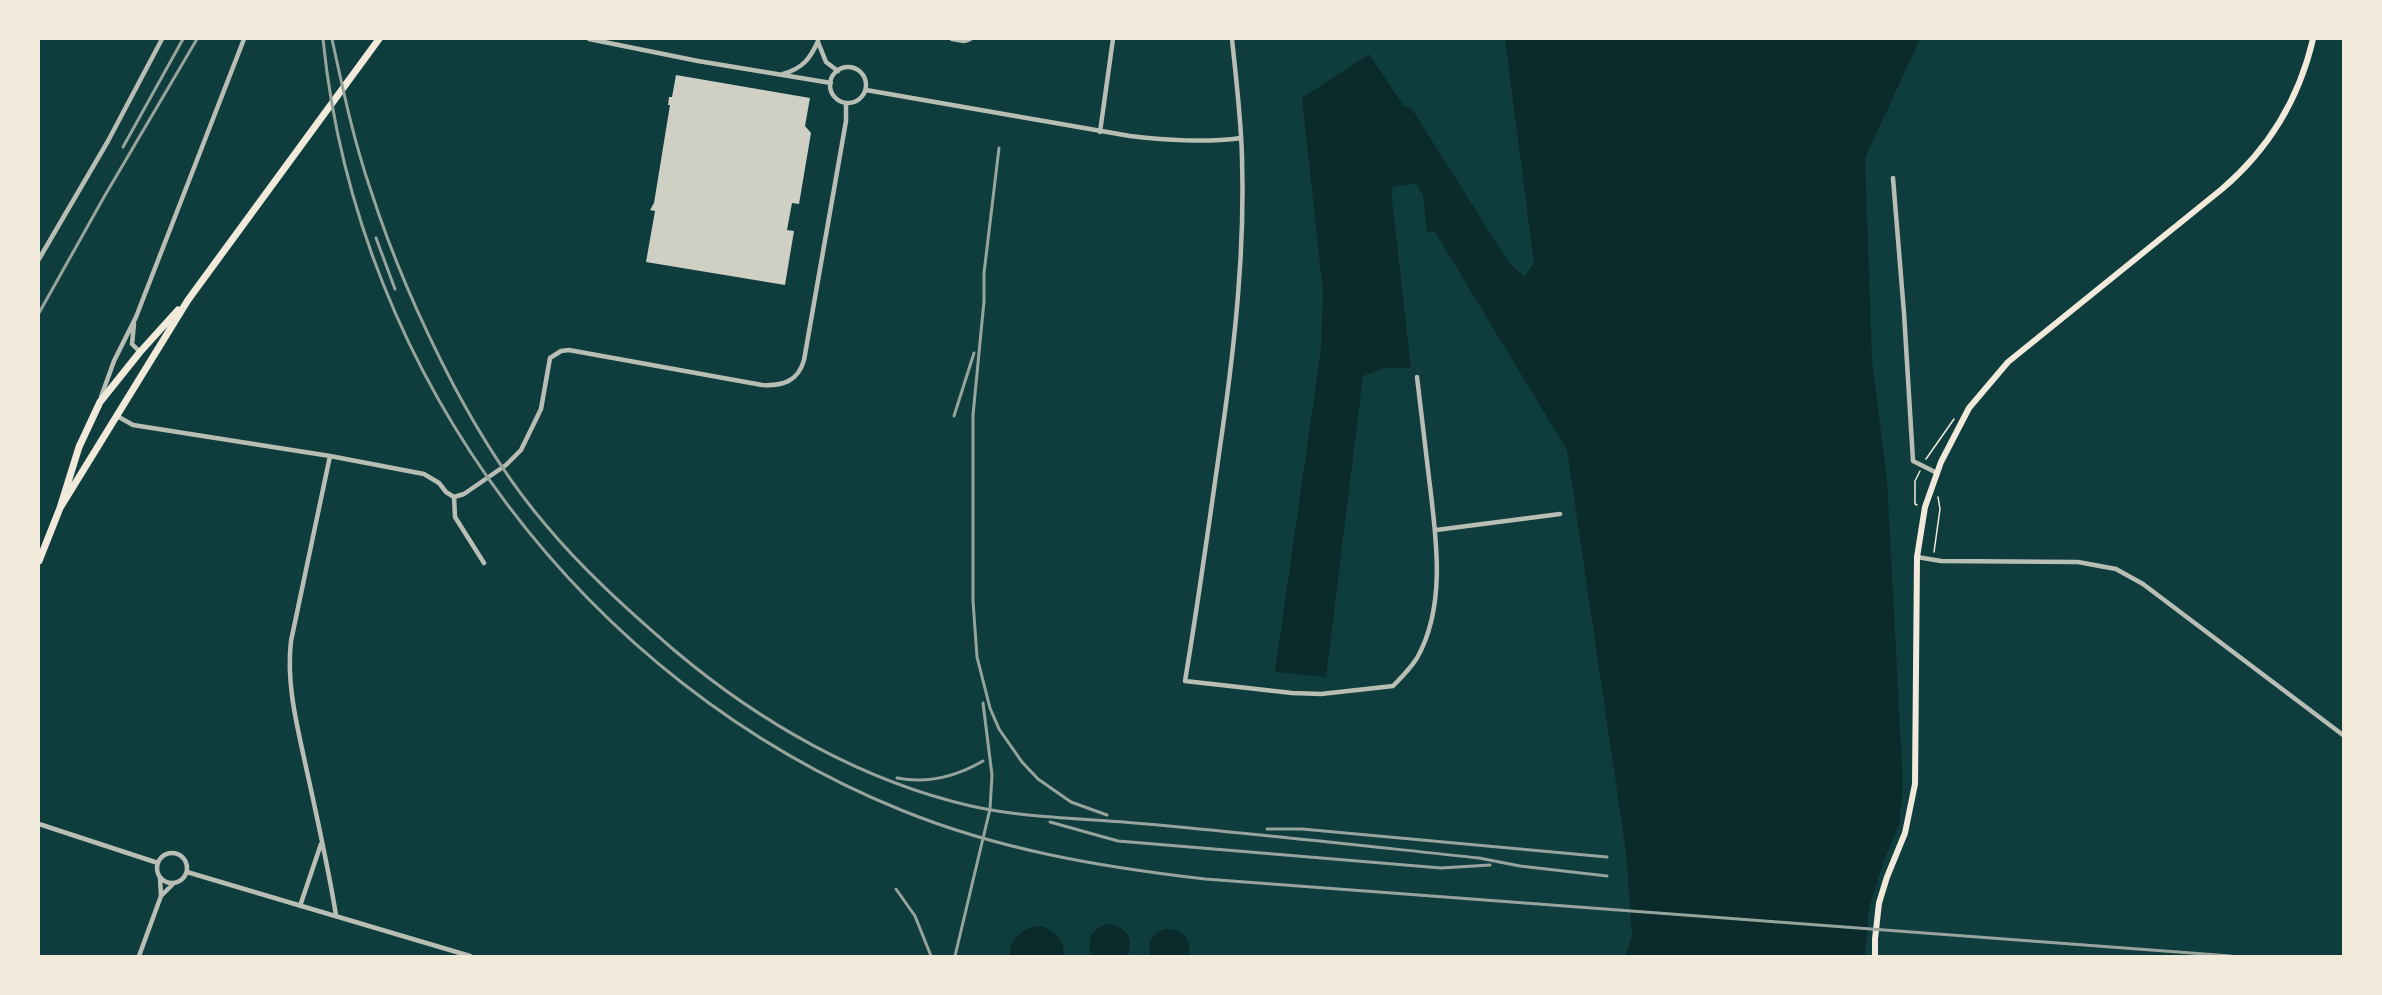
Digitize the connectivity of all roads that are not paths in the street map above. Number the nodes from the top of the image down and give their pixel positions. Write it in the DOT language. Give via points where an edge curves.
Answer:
graph roads {
  1 [pos="162,39"];
  2 [pos="244,39"];
  3 [pos="379,39"];
  4 [pos="590,39"];
  5 [pos="952,39"];
  6 [pos="970,39"];
  7 [pos="1113,39"];
  8 [pos="1232,39"];
  9 [pos="2313,39"];
  10 [pos="818,40"];
  11 [pos="600,41"];
  12 [pos="612,42"];
  13 [pos="838,71"];
  14 [pos="782,75"];
  15 [pos="831,83"];
  16 [pos="866,90"];
  17 [pos="846,103"];
  18 [pos="1100,132"];
  19 [pos="1241,138"];
  20 [pos="1893,177"];
  21 [pos="39,259"];
  22 [pos="188,300"];
  23 [pos="136,317"];
  24 [pos="140,352"];
  25 [pos="1417,377"];
  26 [pos="100,402"];
  27 [pos="117,416"];
  28 [pos="330,456"];
  29 [pos="1937,473"];
  30 [pos="454,497"];
  31 [pos="60,508"];
  32 [pos="1560,514"];
  33 [pos="1436,530"];
  34 [pos="1917,557"];
  35 [pos="39,561"];
  36 [pos="484,563"];
  37 [pos="2343,735"];
  38 [pos="39,824"];
  39 [pos="322,841"];
  40 [pos="158,863"];
  41 [pos="187,872"];
  42 [pos="159,876"];
  43 [pos="173,883"];
  44 [pos="161,896"];
  45 [pos="300,906"];
  46 [pos="336,915"];
  47 [pos="139,956"];
  48 [pos="470,956"];
  49 [pos="1875,956"];
  1 -- 21 [label="street"];
  2 -- 23 [label="street"];
  3 -- 22 [label="main road"];
  4 -- 11 [label="street"];
  5 -- 6 [label="street"];
  7 -- 18 [label="street"];
  8 -- 19 [label="street"];
  9 -- 29 [label="main road" via="2289,106 2250,164 2008,362 1970,408"];
  10 -- 13 [label="street" via="826,62"];
  10 -- 14 [label="street" via="803,66"];
  11 -- 12 [label="street"];
  12 -- 14 [label="street"];
  13 -- 15 [label="street"];
  13 -- 16 [label="street" via="859,71 866,81"];
  14 -- 15 [label="street"];
  15 -- 17 [label="street" via="836,98"];
  16 -- 17 [label="street" via="857,101"];
  16 -- 18 [label="street"];
  17 -- 30 [label="street" via="802,371 780,386 762,385 561,351 550,358 541,409 521,450 506,465"];
  18 -- 19 [label="street" via="1162,139"];
  19 -- 33 [label="street" via="1241,249 1236,312 1203,574 1185,681 1321,694 1393,686 1417,658 1436,597"];
  20 -- 29 [label="street" via="1912,461"];
  22 -- 24 [label="main road"];
  22 -- 27 [label="main road"];
  23 -- 24 [label="street" via="132,344"];
  23 -- 26 [label="street" via="114,361"];
  24 -- 26 [label="main road"];
  25 -- 33 [label="street"];
  26 -- 31 [label="main road" via="79,447"];
  27 -- 28 [label="street" via="133,425"];
  27 -- 31 [label="main road"];
  28 -- 30 [label="street" via="424,474"];
  28 -- 39 [label="street" via="288,663 294,712"];
  29 -- 34 [label="main road" via="1925,507"];
  30 -- 36 [label="street" via="455,517"];
  31 -- 35 [label="main road"];
  32 -- 33 [label="street"];
  34 -- 37 [label="street" via="2078,562 2116,568"];
  34 -- 49 [label="main road" via="1915,784 1905,833 1879,903"];
  38 -- 40 [label="street"];
  39 -- 45 [label="street"];
  39 -- 46 [label="street"];
  40 -- 41 [label="street" via="165,855 175,853 185,860"];
  40 -- 42 [label="street"];
  41 -- 43 [label="street" via="182,880"];
  41 -- 45 [label="street"];
  42 -- 43 [label="street"];
  42 -- 44 [label="street"];
  43 -- 44 [label="street"];
  44 -- 47 [label="street"];
  45 -- 46 [label="street"];
  46 -- 48 [label="street"];
}
